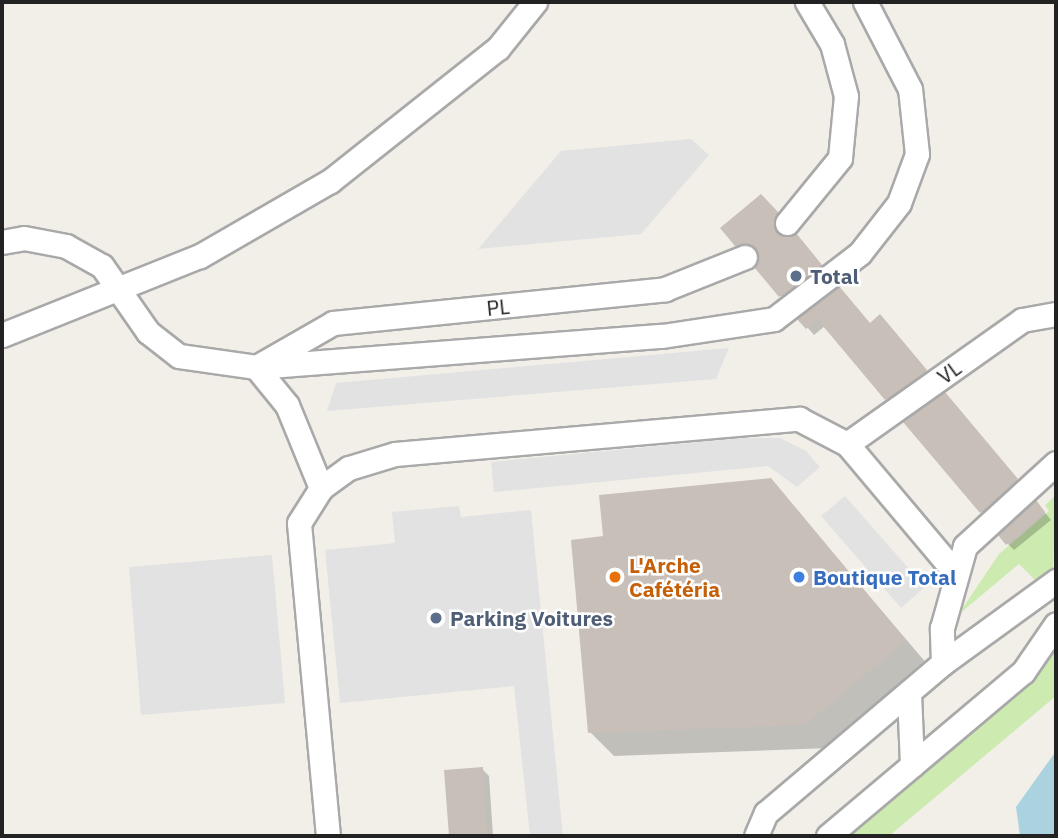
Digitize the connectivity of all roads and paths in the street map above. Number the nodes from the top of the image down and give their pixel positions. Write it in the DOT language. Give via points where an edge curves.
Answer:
graph roads {
  1 [pos="535,2"];
  2 [pos="807,2"];
  3 [pos="865,2"];
  4 [pos="787,223"];
  5 [pos="2,242"];
  6 [pos="745,257"];
  7 [pos="120,292"];
  8 [pos="1056,314"];
  9 [pos="2,335"];
  10 [pos="256,367"];
  11 [pos="847,444"];
  12 [pos="1056,463"];
  13 [pos="321,488"];
  14 [pos="954,571"];
  15 [pos="1056,581"];
  16 [pos="1056,624"];
  17 [pos="943,663"];
  18 [pos="909,693"];
  19 [pos="912,765"];
  20 [pos="328,836"];
  21 [pos="756,836"];
  22 [pos="828,836"];
  1 -- 7 [label="lane" via="498,48 330,181 200,256"];
  2 -- 4 [label="lane" via="832,44 846,96 840,158"];
  3 -- 10 [label="lane" via="910,89 917,154 899,203 860,253 774,319 649,338"];
  5 -- 7 [label="lane" via="24,238 66,246 102,266"];
  6 -- 10 [label="lane, PL" via="665,289 333,323"];
  7 -- 9 [label="lane"];
  7 -- 10 [label="lane" via="148,332 179,356"];
  8 -- 11 [label="lane, VL" via="1022,320"];
  10 -- 13 [label="lane" via="287,405"];
  11 -- 13 [label="lane" via="799,419 747,422 396,454 349,468"];
  11 -- 14 [label="lane"];
  12 -- 14 [label="lane" via="965,546"];
  13 -- 20 [label="lane" via="299,523"];
  14 -- 17 [label="lane"];
  15 -- 17 [label="lane"];
  16 -- 19 [label="lane" via="1023,672"];
  17 -- 18 [label="lane"];
  18 -- 19 [label="lane"];
  18 -- 21 [label="lane" via="766,813"];
  19 -- 22 [label="lane"];
}
